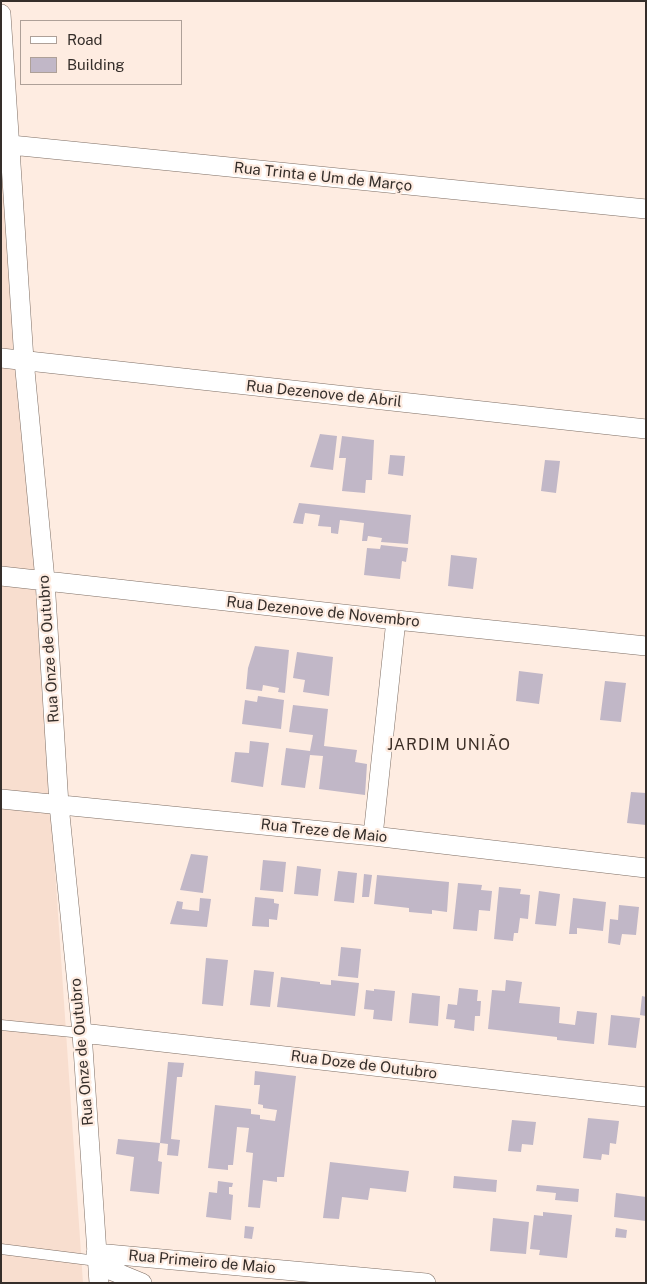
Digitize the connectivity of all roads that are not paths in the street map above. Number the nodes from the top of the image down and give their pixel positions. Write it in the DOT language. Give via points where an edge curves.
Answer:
graph roads {
  1 [pos="1,14"];
  2 [pos="5,145"];
  3 [pos="646,209"];
  4 [pos="1,358"];
  5 [pos="24,360"];
  6 [pos="646,429"];
  7 [pos="1,576"];
  8 [pos="44,580"];
  9 [pos="396,620"];
  10 [pos="646,646"];
  11 [pos="1,799"];
  12 [pos="59,805"];
  13 [pos="373,836"];
  14 [pos="646,868"];
  15 [pos="1,1025"];
  16 [pos="82,1033"];
  17 [pos="646,1097"];
  18 [pos="1,1250"];
  19 [pos="98,1265"];
  20 [pos="142,1283"];
  21 [pos="426,1283"];
  1 -- 2 [label="street, Rua Onze de Outubro"];
  2 -- 3 [label="street, Rua Trinta e Um de Março"];
  2 -- 5 [label="street, Rua Onze de Outubro"];
  4 -- 5 [label="street, Rua Dezenove de Abril"];
  5 -- 6 [label="street, Rua Dezenove de Abril"];
  5 -- 8 [label="street, Rua Onze de Outubro"];
  7 -- 8 [label="street, Rua Dezenove de Novembro"];
  8 -- 9 [label="street, Rua Dezenove de Novembro"];
  8 -- 12 [label="street, Rua Onze de Outubro"];
  9 -- 10 [label="street, Rua Dezenove de Novembro"];
  9 -- 13 [label="street"];
  11 -- 12 [label="street, Rua Treze de Maio"];
  12 -- 13 [label="street, Rua Treze de Maio"];
  12 -- 16 [label="street, Rua Onze de Outubro"];
  13 -- 14 [label="street, Rua Treze de Maio"];
  15 -- 16 [label="lane"];
  16 -- 17 [label="street, Rua Doze de Outubro"];
  16 -- 19 [label="street, Rua Onze de Outubro"];
  18 -- 19 [label="lane"];
  19 -- 20 [label="street"];
  19 -- 21 [label="street, Rua Primeiro de Maio"];
}
